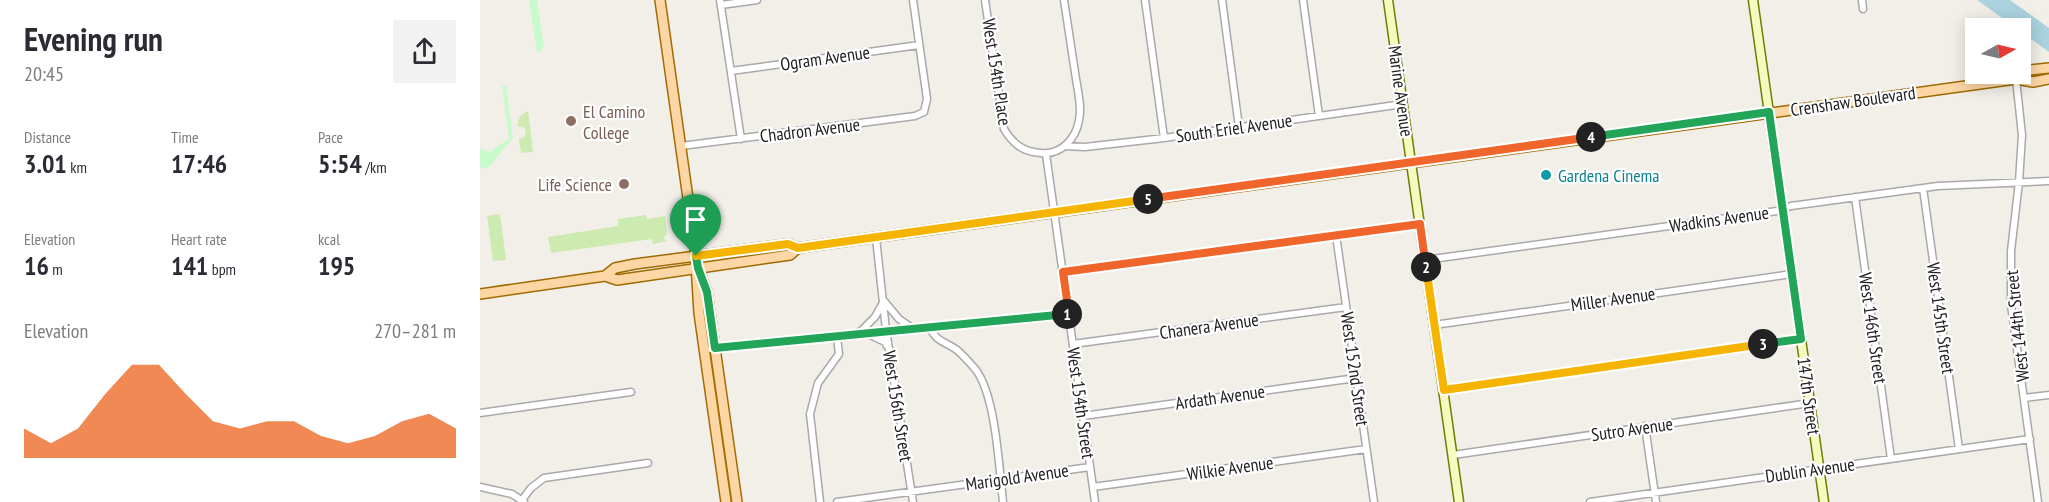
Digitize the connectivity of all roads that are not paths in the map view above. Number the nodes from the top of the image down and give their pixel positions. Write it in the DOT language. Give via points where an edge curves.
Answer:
graph roads {
  1 [pos="660,0"];
  2 [pos="757,0"];
  3 [pos="913,0"];
  4 [pos="985,0"];
  5 [pos="1064,0"];
  6 [pos="1145,0"];
  7 [pos="1222,0"];
  8 [pos="1303,0"];
  9 [pos="1388,0"];
  10 [pos="1753,0"];
  11 [pos="1862,0"];
  12 [pos="721,3"];
  13 [pos="1863,9"];
  14 [pos="919,45"];
  15 [pos="2049,68"];
  16 [pos="2031,70"];
  17 [pos="731,71"];
  18 [pos="2049,79"];
  19 [pos="2031,82"];
  20 [pos="1979,84"];
  21 [pos="2017,84"];
  22 [pos="1403,104"];
  23 [pos="1769,112"];
  24 [pos="1318,116"];
  25 [pos="1239,127"];
  26 [pos="1164,138"];
  27 [pos="741,139"];
  28 [pos="681,146"];
  29 [pos="1065,146"];
  30 [pos="1046,154"];
  31 [pos="1411,163"];
  32 [pos="2049,181"];
  33 [pos="2019,182"];
  34 [pos="1923,188"];
  35 [pos="1855,197"];
  36 [pos="1784,208"];
  37 [pos="1054,213"];
  38 [pos="1420,224"];
  39 [pos="1336,235"];
  40 [pos="876,238"];
  41 [pos="798,248"];
  42 [pos="696,256"];
  43 [pos="1425,260"];
  44 [pos="698,268"];
  45 [pos="1063,272"];
  46 [pos="1792,274"];
  47 [pos="605,276"];
  48 [pos="480,294"];
  49 [pos="884,301"];
  50 [pos="1346,307"];
  51 [pos="1069,314"];
  52 [pos="1434,325"];
  53 [pos="928,327"];
  54 [pos="912,328"];
  55 [pos="886,330"];
  56 [pos="865,333"];
  57 [pos="857,334"];
  58 [pos="837,337"];
  59 [pos="1801,339"];
  60 [pos="1073,344"];
  61 [pos="715,348"];
  62 [pos="889,348"];
  63 [pos="705,350"];
  64 [pos="1356,378"];
  65 [pos="1444,390"];
  66 [pos="631,392"];
  67 [pos="2049,394"];
  68 [pos="2024,398"];
  69 [pos="1810,403"];
  70 [pos="480,413"];
  71 [pos="1083,416"];
  72 [pos="1645,426"];
  73 [pos="2030,439"];
  74 [pos="1366,449"];
  75 [pos="1959,449"];
  76 [pos="1453,455"];
  77 [pos="1891,459"];
  78 [pos="648,463"];
  79 [pos="1090,467"];
  80 [pos="1819,469"];
  81 [pos="1000,480"];
  82 [pos="480,487"];
  83 [pos="1093,487"];
  84 [pos="911,492"];
  85 [pos="1654,493"];
  86 [pos="524,501"];
  87 [pos="726,502"];
  88 [pos="736,502"];
  89 [pos="820,502"];
  90 [pos="837,502"];
  91 [pos="912,502"];
  92 [pos="1003,502"];
  93 [pos="1095,502"];
  94 [pos="1374,502"];
  95 [pos="1459,502"];
  96 [pos="1590,502"];
  97 [pos="1656,502"];
  98 [pos="1824,502"];
  99 [pos="2038,502"];
  1 -- 28 [label="main road"];
  2 -- 12 [label="street"];
  3 -- 14 [label="street"];
  4 -- 30 [label="street, West 154th Place" via="1004,129 1019,147"];
  5 -- 29 [label="street" via="1080,118"];
  6 -- 26 [label="street"];
  7 -- 25 [label="street"];
  8 -- 24 [label="street"];
  9 -- 22 [label="main road, Marine Avenue"];
  10 -- 23 [label="main road, 147th Street"];
  11 -- 13 [label="street"];
  12 -- 17 [label="street"];
  14 -- 17 [label="street, Ogram Avenue"];
  14 -- 27 [label="street, Chadron Avenue" via="927,99 924,112"];
  15 -- 16 [label="main road, Crenshaw Boulevard"];
  17 -- 27 [label="street"];
  18 -- 19 [label="main road, Crenshaw Boulevard"];
  20 -- 23 [label="main road, Crenshaw Boulevard"];
  21 -- 33 [label="street, West 144th Street" via="2022,135"];
  22 -- 24 [label="street, South Eriel Avenue"];
  22 -- 31 [label="main road, Marine Avenue"];
  23 -- 31 [label="main road, Crenshaw Boulevard"];
  23 -- 36 [label="main road, 147th Street"];
  24 -- 25 [label="street, South Eriel Avenue"];
  25 -- 26 [label="street, South Eriel Avenue"];
  26 -- 29 [label="street, South Eriel Avenue"];
  27 -- 28 [label="street, Chadron Avenue"];
  28 -- 42 [label="main road"];
  29 -- 30 [label="street"];
  30 -- 37 [label="street, West 154th Street"];
  31 -- 37 [label="main road, Crenshaw Boulevard"];
  31 -- 38 [label="main road, Marine Avenue"];
  32 -- 33 [label="street, Wadkins Avenue"];
  33 -- 34 [label="street, Wadkins Avenue"];
  33 -- 68 [label="street, West 144th Street" via="2010,288"];
  34 -- 35 [label="street, Wadkins Avenue"];
  34 -- 75 [label="street, West 145th Street"];
  35 -- 36 [label="street, Wadkins Avenue"];
  35 -- 77 [label="street, West 146th Street"];
  36 -- 43 [label="street, Wadkins Avenue"];
  36 -- 46 [label="main road, 147th Street"];
  37 -- 40 [label="main road, Crenshaw Boulevard"];
  37 -- 45 [label="street, West 154th Street"];
  38 -- 39 [label="street"];
  38 -- 43 [label="main road, Marine Avenue"];
  39 -- 45 [label="street"];
  39 -- 50 [label="street, West 152nd Street"];
  40 -- 41 [label="main road, Crenshaw Boulevard"];
  40 -- 49 [label="street, West 156th Street"];
  41 -- 42 [label="main road, Crenshaw Boulevard" via="788,244"];
  41 -- 44 [label="main road, Crenshaw Boulevard" via="790,255"];
  42 -- 44 [label="main road"];
  42 -- 47 [label="main road, Crenshaw Boulevard" via="615,268"];
  43 -- 52 [label="main road, Marine Avenue"];
  44 -- 47 [label="main road, Crenshaw Boulevard" via="616,280"];
  44 -- 61 [label="main road" via="707,292"];
  44 -- 63 [label="main road" via="697,293"];
  45 -- 51 [label="street, West 154th Street"];
  46 -- 52 [label="street, Miller Avenue"];
  46 -- 59 [label="main road, 147th Street"];
  47 -- 48 [label="main road, Crenshaw Boulevard"];
  49 -- 54 [label="street"];
  49 -- 55 [label="street, West 156th Street"];
  49 -- 57 [label="street" via="875,317"];
  50 -- 60 [label="street, Chanera Avenue"];
  50 -- 64 [label="street, West 152nd Street"];
  51 -- 53 [label="street"];
  51 -- 60 [label="street, West 154th Street"];
  52 -- 65 [label="main road, Marine Avenue"];
  53 -- 54 [label="street"];
  53 -- 81 [label="street" via="936,339 955,349 978,372 991,412"];
  54 -- 55 [label="street"];
  55 -- 56 [label="street"];
  55 -- 62 [label="street, West 156th Street"];
  56 -- 57 [label="street"];
  56 -- 62 [label="street"];
  57 -- 58 [label="street"];
  58 -- 61 [label="street"];
  58 -- 89 [label="street" via="839,354 818,383 810,414"];
  59 -- 65 [label="street"];
  59 -- 69 [label="main road, 147th Street"];
  60 -- 71 [label="street, West 154th Street"];
  61 -- 63 [label="street"];
  61 -- 88 [label="main road"];
  62 -- 84 [label="street, West 156th Street"];
  63 -- 87 [label="main road"];
  64 -- 71 [label="street, Ardath Avenue"];
  64 -- 74 [label="street, West 152nd Street"];
  65 -- 76 [label="main road, Marine Avenue"];
  66 -- 70 [label="street"];
  67 -- 68 [label="street"];
  68 -- 73 [label="street, West 144th Street"];
  69 -- 72 [label="street, Sutro Avenue"];
  69 -- 80 [label="main road, 147th Street"];
  71 -- 79 [label="street, West 154th Street"];
  72 -- 76 [label="street, Sutro Avenue"];
  72 -- 85 [label="street"];
  73 -- 75 [label="street, Dublin Avenue"];
  73 -- 99 [label="street, West 144th Street"];
  74 -- 83 [label="street, Wilkie Avenue"];
  74 -- 94 [label="street, West 152nd Street"];
  75 -- 77 [label="street, Dublin Avenue"];
  76 -- 95 [label="main road, Marine Avenue"];
  77 -- 80 [label="street, Dublin Avenue"];
  78 -- 86 [label="street" via="544,478 531,488"];
  79 -- 81 [label="street, Marigold Avenue"];
  79 -- 83 [label="street, West 154th Street"];
  80 -- 85 [label="street, Dublin Avenue"];
  80 -- 98 [label="main road, 147th Street"];
  81 -- 84 [label="street, Marigold Avenue"];
  81 -- 92 [label="street"];
  82 -- 86 [label="street"];
  83 -- 93 [label="street, West 154th Street"];
  84 -- 90 [label="street, Marigold Avenue"];
  84 -- 91 [label="street, West 156th Street"];
  85 -- 96 [label="street, Dublin Avenue"];
  85 -- 97 [label="street"];
}
